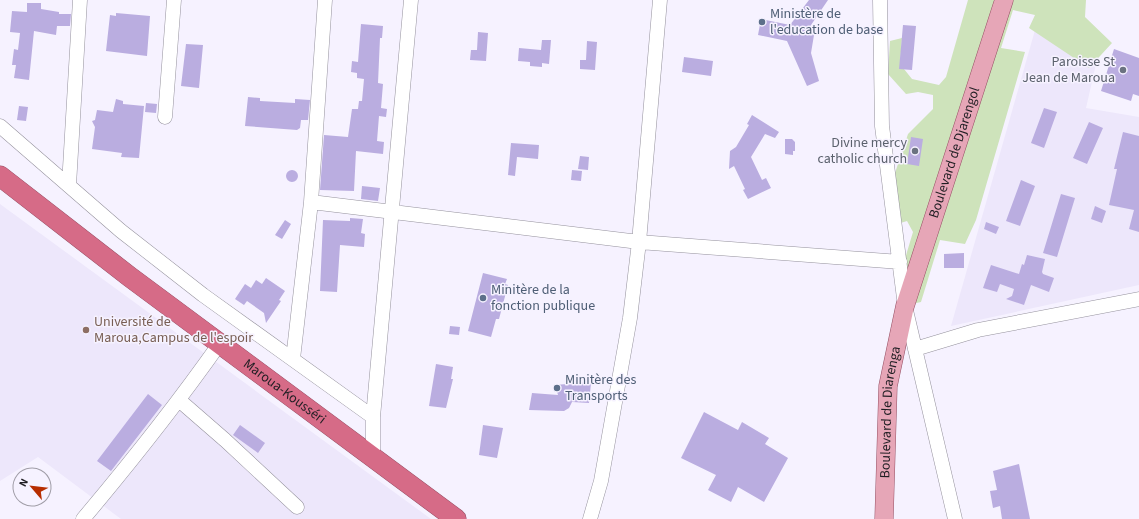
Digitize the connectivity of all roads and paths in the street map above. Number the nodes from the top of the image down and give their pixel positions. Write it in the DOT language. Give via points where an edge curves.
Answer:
graph roads {
  1 [pos="80,0"];
  2 [pos="174,0"];
  3 [pos="325,0"];
  4 [pos="411,0"];
  5 [pos="660,0"];
  6 [pos="880,0"];
  7 [pos="1004,0"];
  8 [pos="165,118"];
  9 [pos="0,126"];
  10 [pos="0,176"];
  11 [pos="69,185"];
  12 [pos="311,202"];
  13 [pos="393,211"];
  14 [pos="639,242"];
  15 [pos="900,262"];
  16 [pos="1139,299"];
  17 [pos="905,306"];
  18 [pos="220,343"];
  19 [pos="915,350"];
  20 [pos="293,359"];
  21 [pos="179,400"];
  22 [pos="373,417"];
  23 [pos="373,456"];
  24 [pos="297,507"];
  25 [pos="83,519"];
  26 [pos="456,519"];
  27 [pos="590,519"];
  28 [pos="884,519"];
  29 [pos="955,519"];
  1 -- 11 [label="street"];
  2 -- 8 [label="street"];
  3 -- 12 [label="street"];
  4 -- 13 [label="street"];
  5 -- 14 [label="street"];
  6 -- 15 [label="street" via="882,126"];
  7 -- 17 [label="main road, Boulevard de Djarengol"];
  9 -- 11 [label="street"];
  10 -- 18 [label="highway, Maroua-Kousséri"];
  11 -- 20 [label="street" via="121,231 203,295"];
  12 -- 13 [label="street"];
  12 -- 20 [label="street"];
  13 -- 14 [label="street"];
  13 -- 22 [label="street"];
  14 -- 15 [label="street"];
  14 -- 27 [label="street" via="630,318 601,481"];
  15 -- 17 [label="street"];
  16 -- 19 [label="street" via="978,330"];
  17 -- 19 [label="street"];
  17 -- 28 [label="main road, Boulevard de Diarenga" via="888,386"];
  18 -- 21 [label="street"];
  18 -- 23 [label="highway, Maroua-Kousséri"];
  19 -- 29 [label="street"];
  20 -- 22 [label="street"];
  21 -- 24 [label="street"];
  21 -- 25 [label="street"];
  22 -- 23 [label="street"];
  23 -- 26 [label="highway, Maroua-Kousséri"];
}
